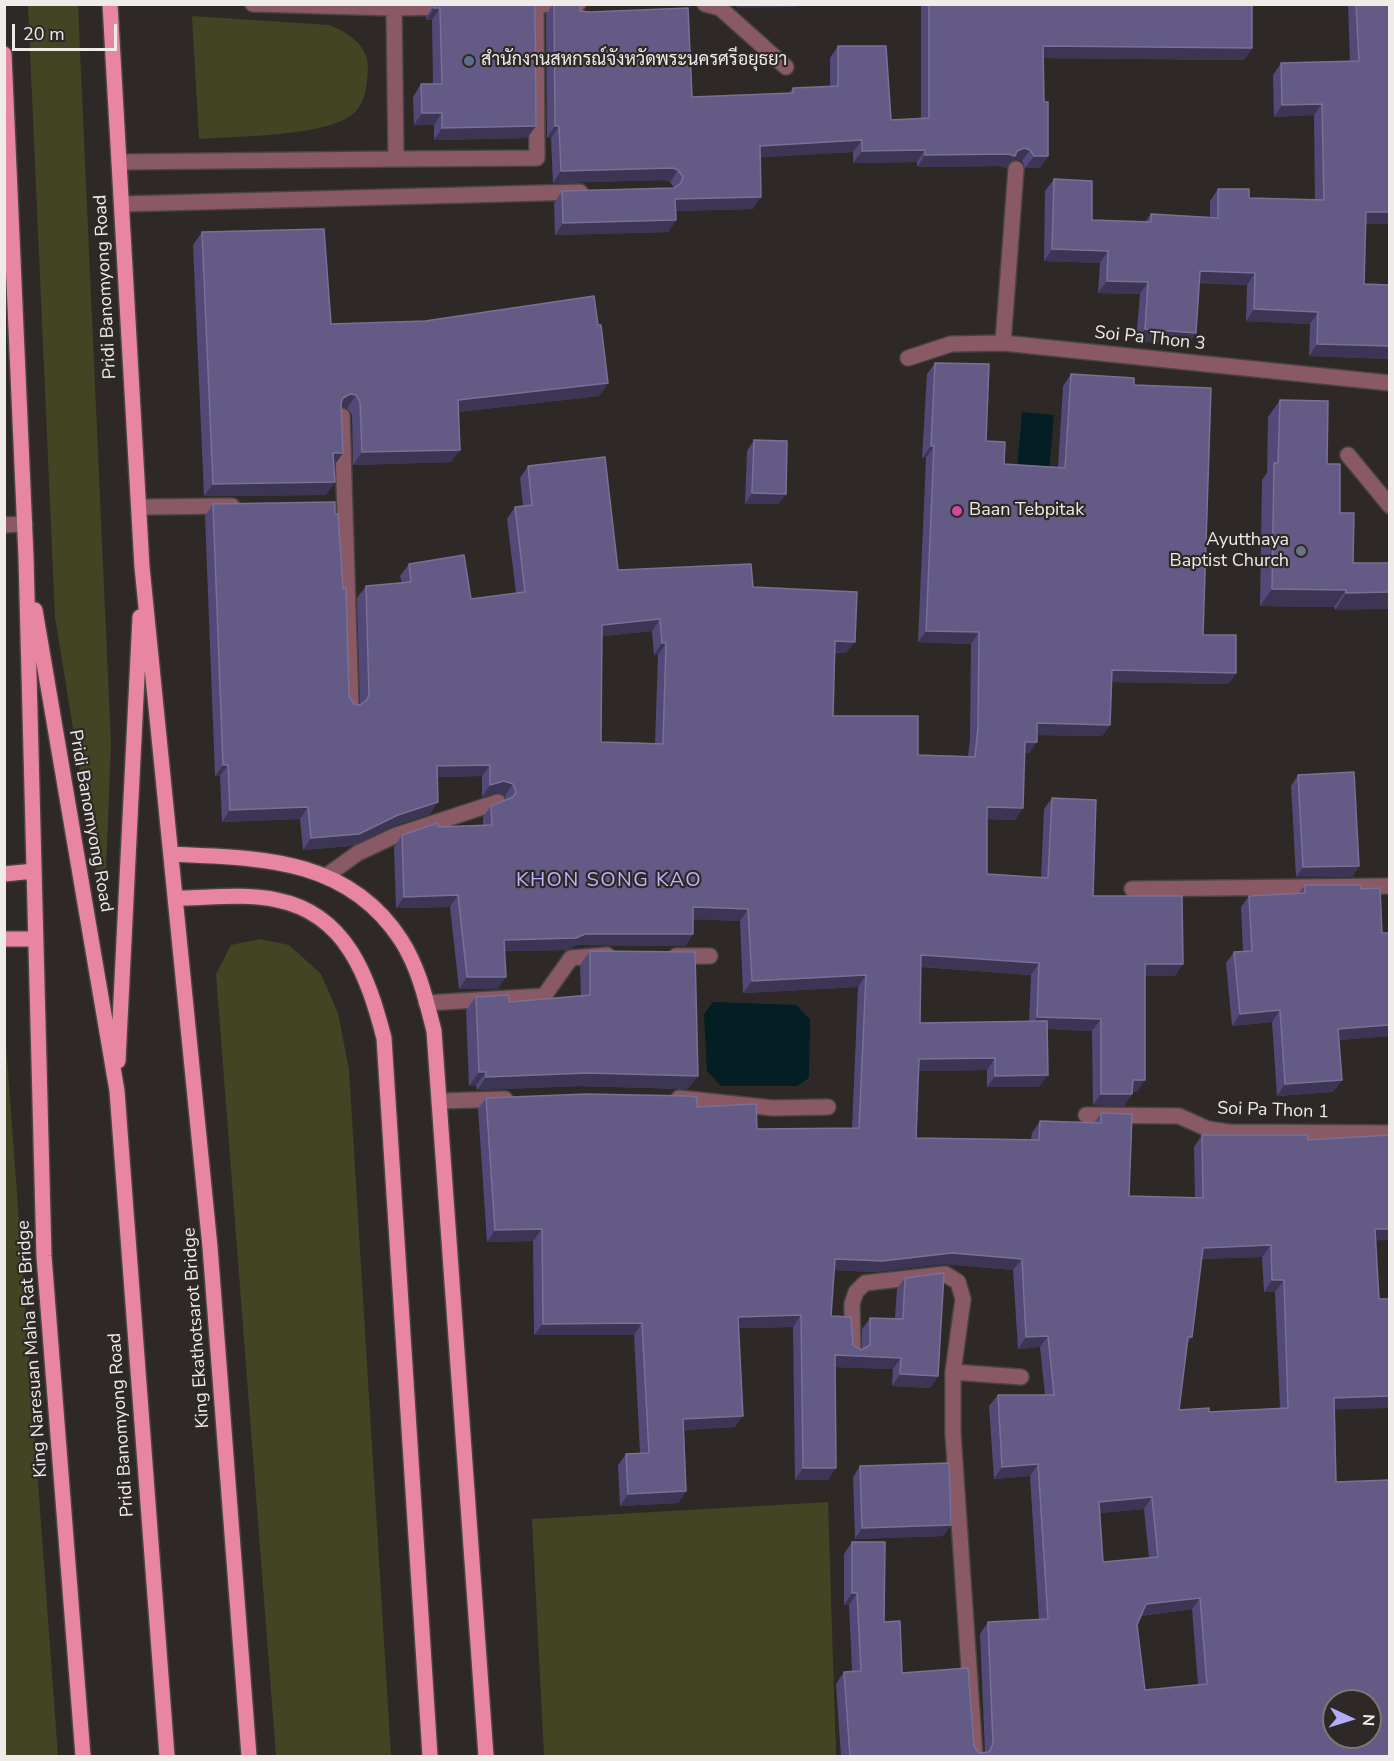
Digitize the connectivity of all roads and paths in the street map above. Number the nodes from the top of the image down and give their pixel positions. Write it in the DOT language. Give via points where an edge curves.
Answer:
graph roads {
  1 [pos="110,4"];
  2 [pos="253,4"];
  3 [pos="578,4"];
  4 [pos="705,4"];
  5 [pos="512,5"];
  6 [pos="536,5"];
  7 [pos="465,6"];
  8 [pos="394,8"];
  9 [pos="4,54"];
  10 [pos="786,67"];
  11 [pos="396,159"];
  12 [pos="119,162"];
  13 [pos="1016,169"];
  14 [pos="594,192"];
  15 [pos="122,204"];
  16 [pos="8,220"];
  17 [pos="1003,343"];
  18 [pos="908,358"];
  19 [pos="1389,383"];
  20 [pos="342,416"];
  21 [pos="1348,455"];
  22 [pos="253,505"];
  23 [pos="1389,506"];
  24 [pos="139,507"];
  25 [pos="25,524"];
  26 [pos="4,525"];
  27 [pos="26,557"];
  28 [pos="142,567"];
  29 [pos="351,706"];
  30 [pos="498,802"];
  31 [pos="171,854"];
  32 [pos="34,871"];
  33 [pos="4,874"];
  34 [pos="327,876"];
  35 [pos="1389,886"];
  36 [pos="1132,889"];
  37 [pos="175,898"];
  38 [pos="4,939"];
  39 [pos="36,939"];
  40 [pos="622,956"];
  41 [pos="666,956"];
  42 [pos="710,956"];
  43 [pos="426,1003"];
  44 [pos="117,1090"];
  45 [pos="519,1098"];
  46 [pos="669,1098"];
  47 [pos="439,1101"];
  48 [pos="828,1107"];
  49 [pos="1086,1115"];
  50 [pos="1389,1133"];
  51 [pos="853,1352"];
  52 [pos="952,1372"];
  53 [pos="1021,1377"];
  54 [pos="83,1756"];
  55 [pos="167,1756"];
  56 [pos="249,1756"];
  57 [pos="430,1756"];
  58 [pos="486,1756"];
  59 [pos="975,1756"];
  1 -- 12 [label="main road, Pridi Banomyong Road"];
  2 -- 8 [label="street"];
  3 -- 6 [label="street"];
  4 -- 10 [label="street" via="720,8"];
  5 -- 6 [label="street"];
  6 -- 11 [label="street" via="537,158"];
  7 -- 8 [label="street"];
  8 -- 11 [label="street"];
  9 -- 16 [label="main road, Pridi Banomyong Road"];
  11 -- 12 [label="street"];
  12 -- 15 [label="main road, Pridi Banomyong Road"];
  13 -- 17 [label="street"];
  14 -- 15 [label="street"];
  15 -- 24 [label="main road, Pridi Banomyong Road"];
  16 -- 25 [label="main road, Pridi Banomyong Road"];
  17 -- 18 [label="street, Soi Pa Thon 3" via="951,344"];
  17 -- 19 [label="street, Soi Pa Thon 3"];
  20 -- 29 [label="street" via="339,504"];
  21 -- 23 [label="street"];
  22 -- 24 [label="street"];
  24 -- 28 [label="main road, Pridi Banomyong Road"];
  25 -- 26 [label="street"];
  25 -- 27 [label="main road, Pridi Banomyong Road"];
  27 -- 32 [label="main road, Pridi Banomyong Road"];
  27 -- 44 [label="main road, Pridi Banomyong Road"];
  28 -- 31 [label="main road, Pridi Banomyong Road"];
  28 -- 44 [label="main road, Pridi Banomyong Road"];
  30 -- 34 [label="street" via="394,836 358,853"];
  31 -- 34 [label="main road" via="257,858"];
  31 -- 37 [label="main road, Pridi Banomyong Road"];
  32 -- 33 [label="main road"];
  32 -- 39 [label="main road, Pridi Banomyong Road"];
  34 -- 43 [label="main road" via="356,892 401,940"];
  35 -- 36 [label="street"];
  37 -- 56 [label="main road, King Ekathotsarot Bridge" via="210,1247"];
  37 -- 57 [label="main road" via="254,897 303,908 331,926 350,949 371,989 384,1038"];
  38 -- 39 [label="main road"];
  39 -- 54 [label="main road, King Naresuan Maha Rat Bridge" via="45,1256"];
  40 -- 43 [label="street" via="571,958 544,996"];
  41 -- 42 [label="street"];
  43 -- 47 [label="main road" via="434,1031"];
  44 -- 55 [label="main road, Pridi Banomyong Road"];
  45 -- 47 [label="street"];
  46 -- 48 [label="street" via="773,1108"];
  47 -- 58 [label="main road"];
  49 -- 50 [label="street, Soi Pa Thon 1" via="1179,1116 1208,1129 1228,1132"];
  51 -- 52 [label="street" via="852,1304 865,1283 945,1274 958,1282 963,1299"];
  52 -- 53 [label="street"];
  52 -- 59 [label="street"];
}
